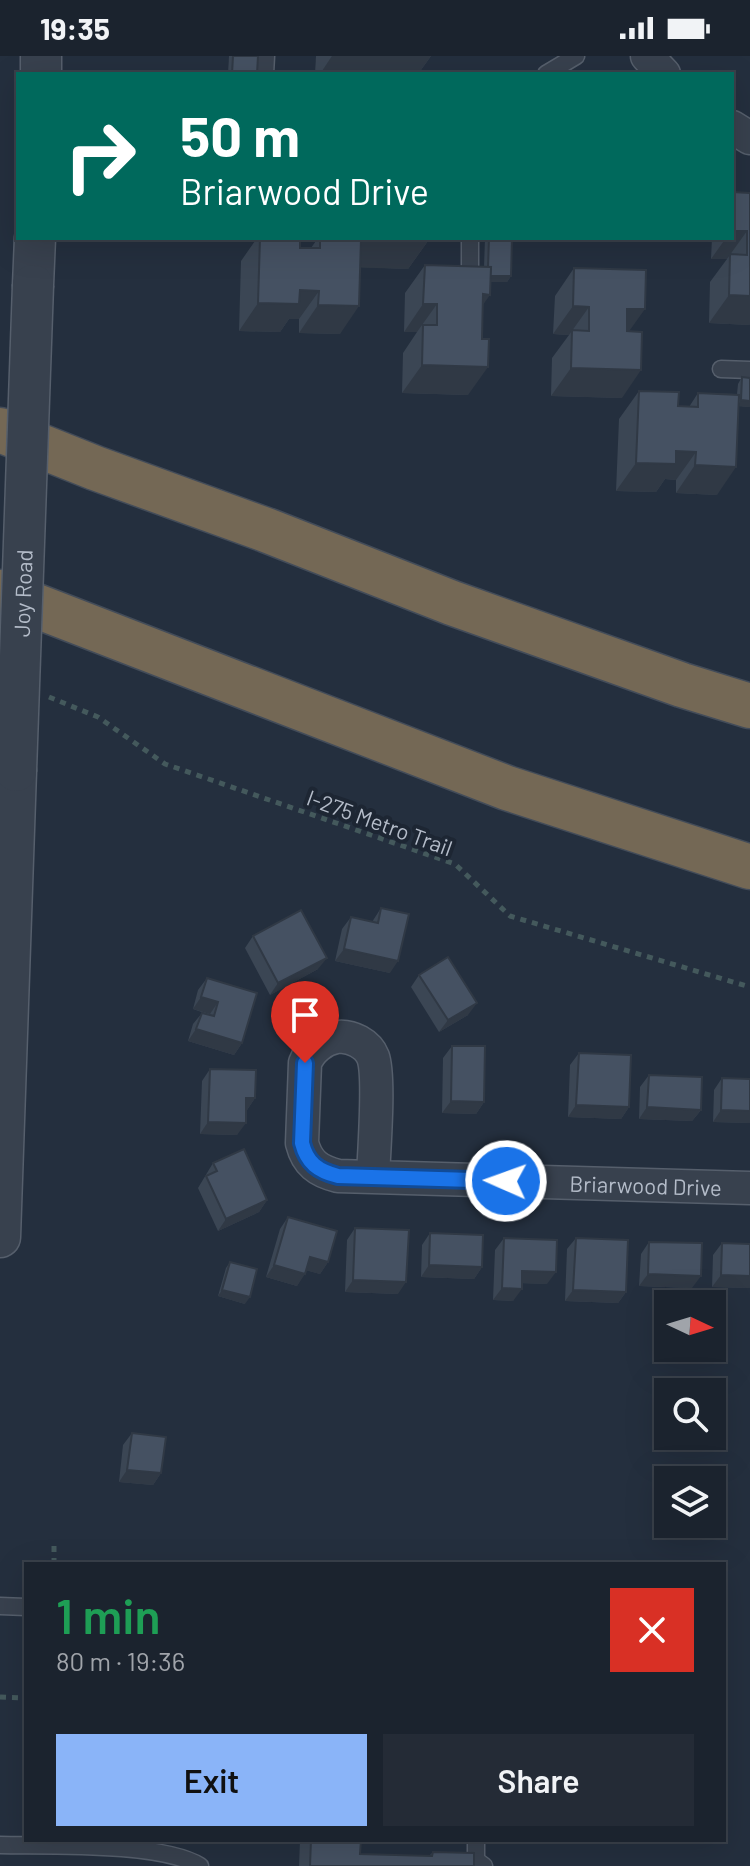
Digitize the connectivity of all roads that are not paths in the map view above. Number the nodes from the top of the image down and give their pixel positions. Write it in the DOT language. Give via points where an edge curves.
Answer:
graph roads {
  1 [pos="576,56"];
  2 [pos="647,56"];
  3 [pos="549,72"];
  4 [pos="662,72"];
  5 [pos="35,240"];
  6 [pos="470,240"];
  7 [pos="470,280"];
  8 [pos="721,369"];
  9 [pos="750,370"];
  10 [pos="0,430"];
  11 [pos="0,592"];
  12 [pos="682,685"];
  13 [pos="750,695"];
  14 [pos="750,706"];
  15 [pos="750,867"];
  16 [pos="373,1176"];
  17 [pos="750,1188"];
  18 [pos="0,1213"];
  19 [pos="0,1237"];
  20 [pos="0,1606"];
  21 [pos="24,1607"];
  22 [pos="476,1842"];
  23 [pos="0,1845"];
  24 [pos="200,1866"];
  25 [pos="484,1866"];
  1 -- 3 [label="lane"];
  2 -- 4 [label="street"];
  5 -- 18 [label="street, Joy Road, bridge"];
  6 -- 7 [label="lane"];
  8 -- 9 [label="lane"];
  10 -- 12 [label="highway"];
  11 -- 15 [label="highway" via="507,788"];
  12 -- 13 [label="highway"];
  12 -- 14 [label="highway"];
  16 -- 16 [label="street, Briarwood Drive" via="329,1174 305,1156 305,1063 308,1054 335,1038 359,1042 373,1056"];
  16 -- 17 [label="street, Briarwood Drive"];
  18 -- 19 [label="street, Joy Road"];
  20 -- 21 [label="lane"];
  22 -- 25 [label="lane" via="476,1860"];
  23 -- 24 [label="lane" via="132,1850 186,1857"];
}
